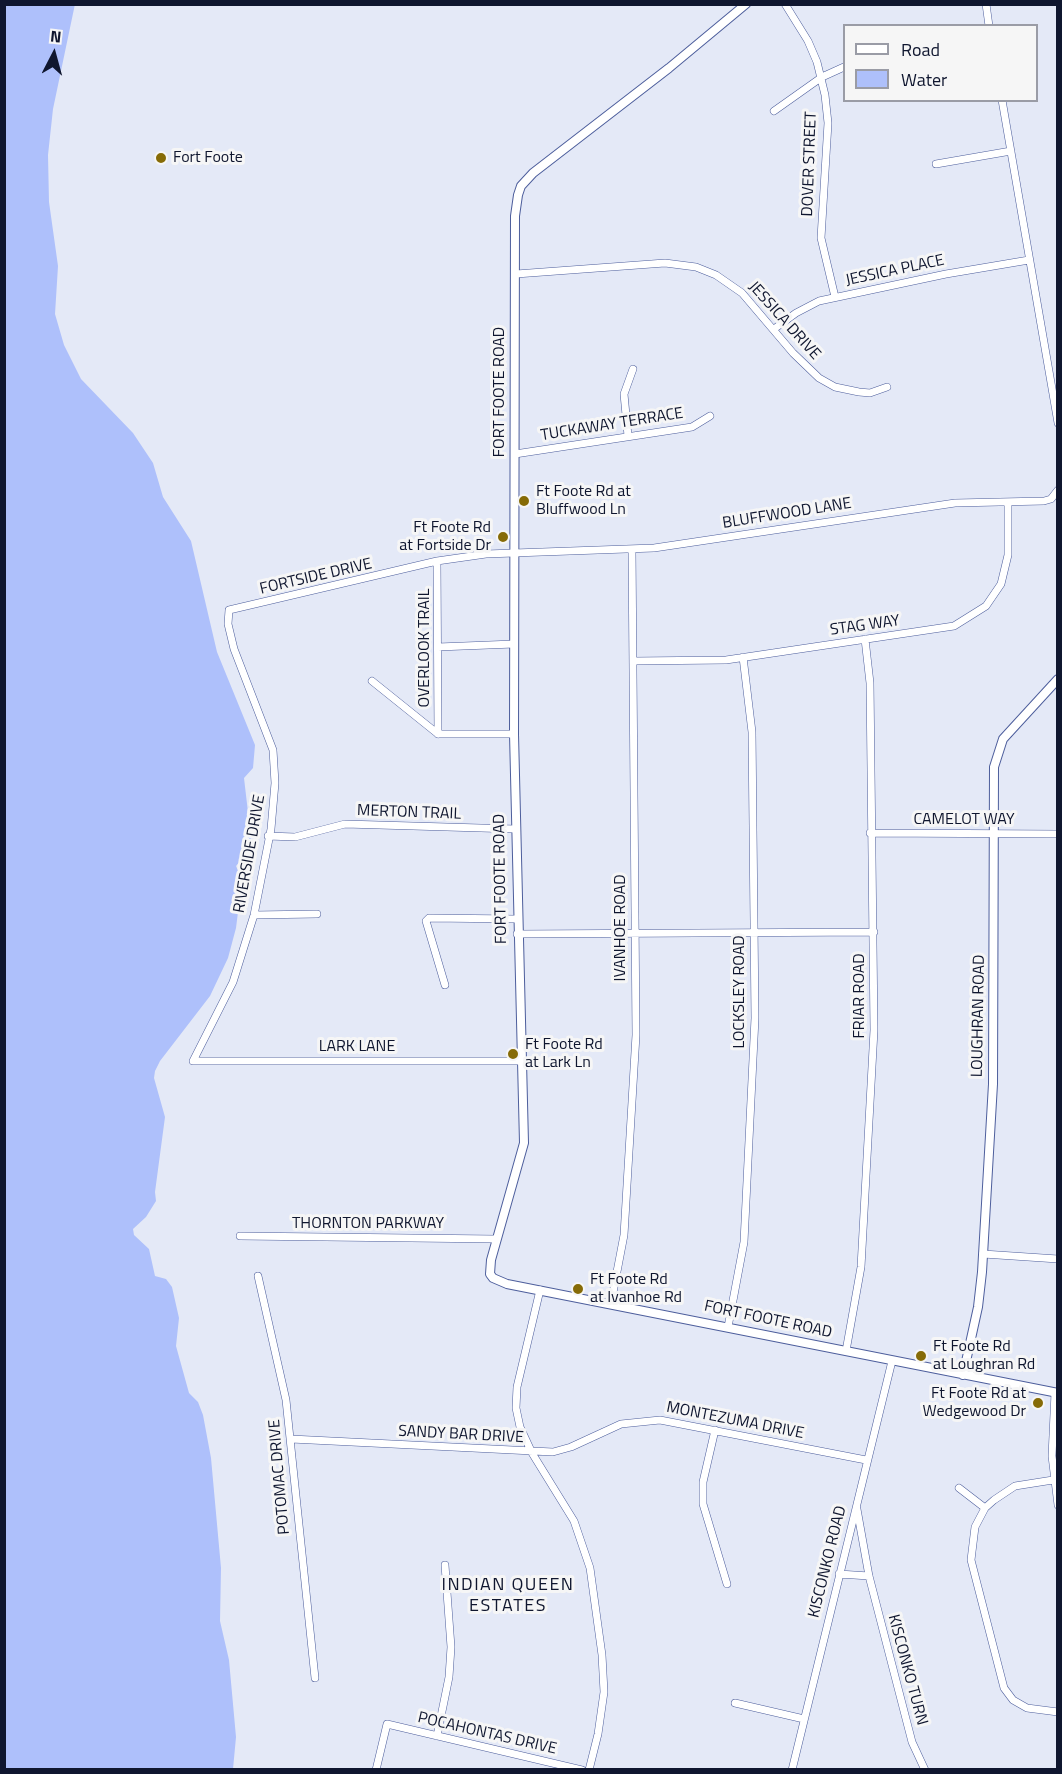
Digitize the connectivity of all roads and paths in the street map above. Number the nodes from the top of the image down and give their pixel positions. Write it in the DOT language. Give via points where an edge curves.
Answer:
graph roads {
  1 [pos="746,4"];
  2 [pos="785,4"];
  3 [pos="986,4"];
  4 [pos="989,24"];
  5 [pos="843,67"];
  6 [pos="822,77"];
  7 [pos="1002,102"];
  8 [pos="774,111"];
  9 [pos="1011,151"];
  10 [pos="936,164"];
  11 [pos="1029,260"];
  12 [pos="516,274"];
  13 [pos="835,297"];
  14 [pos="774,329"];
  15 [pos="633,369"];
  16 [pos="888,387"];
  17 [pos="710,416"];
  18 [pos="1058,423"];
  19 [pos="628,435"];
  20 [pos="515,454"];
  21 [pos="1058,490"];
  22 [pos="1008,502"];
  23 [pos="632,550"];
  24 [pos="515,551"];
  25 [pos="437,561"];
  26 [pos="229,610"];
  27 [pos="865,639"];
  28 [pos="514,644"];
  29 [pos="438,647"];
  30 [pos="743,657"];
  31 [pos="633,661"];
  32 [pos="1058,679"];
  33 [pos="372,681"];
  34 [pos="438,734"];
  35 [pos="514,734"];
  36 [pos="515,830"];
  37 [pos="870,832"];
  38 [pos="993,834"];
  39 [pos="1058,834"];
  40 [pos="268,836"];
  41 [pos="317,914"];
  42 [pos="254,915"];
  43 [pos="516,919"];
  44 [pos="874,932"];
  45 [pos="754,933"];
  46 [pos="517,934"];
  47 [pos="635,934"];
  48 [pos="445,985"];
  49 [pos="193,1061"];
  50 [pos="521,1061"];
  51 [pos="240,1236"];
  52 [pos="496,1239"];
  53 [pos="983,1254"];
  54 [pos="1058,1259"];
  55 [pos="258,1276"];
  56 [pos="540,1290"];
  57 [pos="611,1303"];
  58 [pos="728,1327"];
  59 [pos="846,1351"];
  60 [pos="892,1360"];
  61 [pos="963,1375"];
  62 [pos="1057,1394"];
  63 [pos="715,1430"];
  64 [pos="291,1439"];
  65 [pos="532,1453"];
  66 [pos="866,1460"];
  67 [pos="1053,1480"];
  68 [pos="959,1488"];
  69 [pos="856,1504"];
  70 [pos="1058,1505"];
  71 [pos="985,1508"];
  72 [pos="445,1566"];
  73 [pos="839,1574"];
  74 [pos="869,1576"];
  75 [pos="727,1584"];
  76 [pos="315,1677"];
  77 [pos="735,1703"];
  78 [pos="1058,1712"];
  79 [pos="804,1719"];
  80 [pos="437,1736"];
  81 [pos="376,1770"];
  82 [pos="582,1770"];
  83 [pos="588,1770"];
  84 [pos="792,1770"];
  85 [pos="925,1770"];
  1 -- 12 [label="street, FORT FOOTE ROAD" via="526,179 516,204"];
  2 -- 6 [label="street, DOVER STREET" via="808,41"];
  3 -- 4 [label="street"];
  5 -- 6 [label="street"];
  6 -- 8 [label="street"];
  6 -- 13 [label="street, DOVER STREET" via="828,123 821,238"];
  7 -- 9 [label="street"];
  9 -- 10 [label="street"];
  9 -- 11 [label="street"];
  11 -- 13 [label="street, JESSICA PLACE"];
  11 -- 18 [label="street"];
  12 -- 14 [label="street, JESSICA DRIVE" via="665,263 696,267 734,286"];
  12 -- 20 [label="street, FORT FOOTE ROAD"];
  13 -- 14 [label="street, JESSICA PLACE" via="808,306"];
  14 -- 16 [label="street, JESSICA DRIVE" via="803,364 827,382 870,393"];
  15 -- 19 [label="street" via="624,394"];
  17 -- 19 [label="street, TUCKAWAY TERRACE" via="692,427"];
  19 -- 20 [label="street, TUCKAWAY TERRACE"];
  20 -- 24 [label="street, FORT FOOTE ROAD"];
  21 -- 22 [label="street, BLUFFWOOD LANE" via="1044,501"];
  22 -- 23 [label="street, BLUFFWOOD LANE" via="955,503"];
  22 -- 27 [label="street, STAG WAY" via="1005,570 1001,585 986,606 954,626"];
  23 -- 24 [label="street, BLUFFWOOD LANE"];
  23 -- 31 [label="street, IVANHOE ROAD"];
  24 -- 25 [label="street, FORTSIDE DRIVE"];
  24 -- 28 [label="street, FORT FOOTE ROAD"];
  25 -- 26 [label="street, FORTSIDE DRIVE"];
  25 -- 29 [label="street, OVERLOOK TRAIL"];
  26 -- 40 [label="street, RIVERSIDE DRIVE" via="234,649 273,750 275,783"];
  27 -- 30 [label="street, STAG WAY"];
  27 -- 37 [label="street, FRIAR ROAD" via="870,683"];
  28 -- 29 [label="street"];
  28 -- 35 [label="street, FORT FOOTE ROAD"];
  29 -- 34 [label="street, OVERLOOK TRAIL"];
  30 -- 31 [label="street, STAG WAY"];
  30 -- 45 [label="street, LOCKSLEY ROAD" via="752,732"];
  31 -- 47 [label="street, IVANHOE ROAD"];
  32 -- 38 [label="street, LOUGHRAN ROAD" via="999,747 993,773"];
  33 -- 34 [label="street"];
  34 -- 35 [label="street"];
  35 -- 36 [label="street, FORT FOOTE ROAD"];
  36 -- 40 [label="street, MERTON TRAIL" via="345,824 295,837"];
  36 -- 43 [label="street, FORT FOOTE ROAD"];
  37 -- 38 [label="street, CAMELOT WAY"];
  37 -- 44 [label="street, FRIAR ROAD"];
  38 -- 39 [label="street, CAMELOT WAY"];
  38 -- 53 [label="street, LOUGHRAN ROAD" via="995,1036"];
  40 -- 42 [label="street, RIVERSIDE DRIVE"];
  41 -- 42 [label="street"];
  42 -- 49 [label="street, RIVERSIDE DRIVE" via="233,982"];
  43 -- 46 [label="street, FORT FOOTE ROAD"];
  43 -- 48 [label="street" via="429,918 426,921"];
  44 -- 45 [label="street"];
  44 -- 59 [label="street, FRIAR ROAD" via="874,1030 864,1220 858,1292"];
  45 -- 47 [label="street"];
  45 -- 58 [label="street, LOCKSLEY ROAD" via="754,1040 744,1242"];
  46 -- 47 [label="street"];
  46 -- 50 [label="street, FORT FOOTE ROAD"];
  47 -- 57 [label="street, IVANHOE ROAD" via="636,1035 624,1235"];
  49 -- 50 [label="street, LARK LANE"];
  50 -- 52 [label="street, FORT FOOTE ROAD" via="522,1157"];
  51 -- 52 [label="street, THORNTON PARKWAY"];
  52 -- 56 [label="street, FORT FOOTE ROAD" via="490,1268 493,1278"];
  53 -- 54 [label="street"];
  53 -- 61 [label="street, LOUGHRAN ROAD" via="978,1307"];
  55 -- 64 [label="street, POTOMAC DRIVE" via="279,1362"];
  56 -- 57 [label="street, FORT FOOTE ROAD"];
  56 -- 65 [label="street, SANDY BAR DRIVE" via="515,1398 520,1427"];
  57 -- 58 [label="street, FORT FOOTE ROAD"];
  58 -- 59 [label="street, FORT FOOTE ROAD"];
  59 -- 60 [label="street, FORT FOOTE ROAD"];
  60 -- 61 [label="street, FORT FOOTE ROAD"];
  60 -- 66 [label="street, KISCONKO ROAD"];
  61 -- 62 [label="street, FORT FOOTE ROAD"];
  62 -- 67 [label="street" via="1052,1431"];
  63 -- 65 [label="street, MONTEZUMA DRIVE" via="660,1420 637,1421 605,1431 572,1448"];
  63 -- 66 [label="street, MONTEZUMA DRIVE"];
  63 -- 75 [label="street" via="703,1482 703,1504"];
  64 -- 65 [label="street, SANDY BAR DRIVE"];
  64 -- 76 [label="street, POTOMAC DRIVE"];
  65 -- 83 [label="street" via="574,1521 590,1568 604,1692"];
  66 -- 69 [label="street, KISCONKO ROAD"];
  67 -- 70 [label="street"];
  67 -- 71 [label="street" via="1015,1486"];
  68 -- 71 [label="street"];
  69 -- 73 [label="street, KISCONKO ROAD"];
  69 -- 74 [label="street, KISCONKO TURN"];
  71 -- 78 [label="street" via="975,1527 971,1560 1000,1679 1008,1695 1020,1705"];
  72 -- 80 [label="street" via="451,1647"];
  73 -- 74 [label="street"];
  73 -- 79 [label="street, KISCONKO ROAD"];
  74 -- 85 [label="street, KISCONKO TURN" via="912,1742"];
  77 -- 79 [label="street"];
  79 -- 84 [label="street, KISCONKO ROAD"];
  80 -- 81 [label="street, POCAHONTAS DRIVE" via="387,1724"];
  80 -- 82 [label="street, POCAHONTAS DRIVE"];
}
